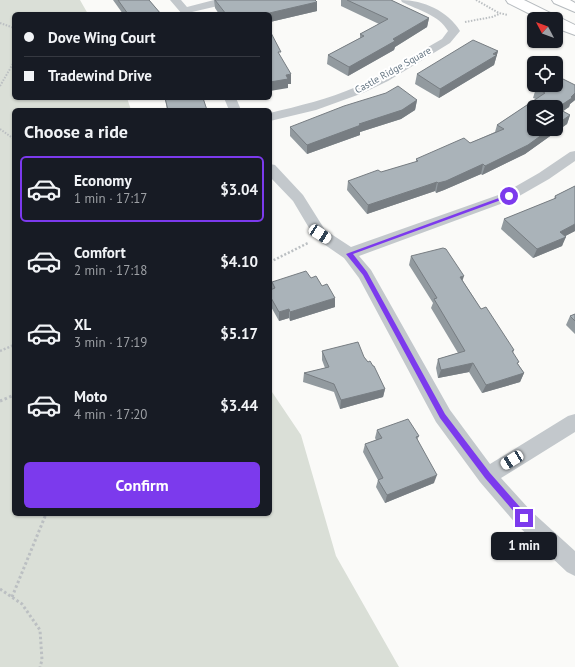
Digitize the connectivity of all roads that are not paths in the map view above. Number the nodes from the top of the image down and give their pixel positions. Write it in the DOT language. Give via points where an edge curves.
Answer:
graph roads {
  1 [pos="175,0"];
  2 [pos="231,0"];
  3 [pos="406,0"];
  4 [pos="513,0"];
  5 [pos="559,0"];
  6 [pos="575,8"];
  7 [pos="187,12"];
  8 [pos="537,12"];
  9 [pos="563,25"];
  10 [pos="575,31"];
  11 [pos="272,116"];
  12 [pos="575,155"];
  13 [pos="272,170"];
  14 [pos="349,254"];
  15 [pos="575,422"];
  16 [pos="487,476"];
  17 [pos="575,565"];
  1 -- 7 [label="street"];
  2 -- 7 [label="street" via="200,6"];
  3 -- 11 [label="street, Castle Ridge Square" via="452,24 454,31 446,41 365,87 312,107"];
  4 -- 8 [label="main road"];
  5 -- 6 [label="main road"];
  9 -- 10 [label="main road"];
  12 -- 14 [label="street" via="509,196"];
  13 -- 14 [label="street" via="298,198 320,234"];
  14 -- 16 [label="street" via="365,274 443,416"];
  15 -- 16 [label="street"];
  16 -- 17 [label="street" via="524,518"];
}
